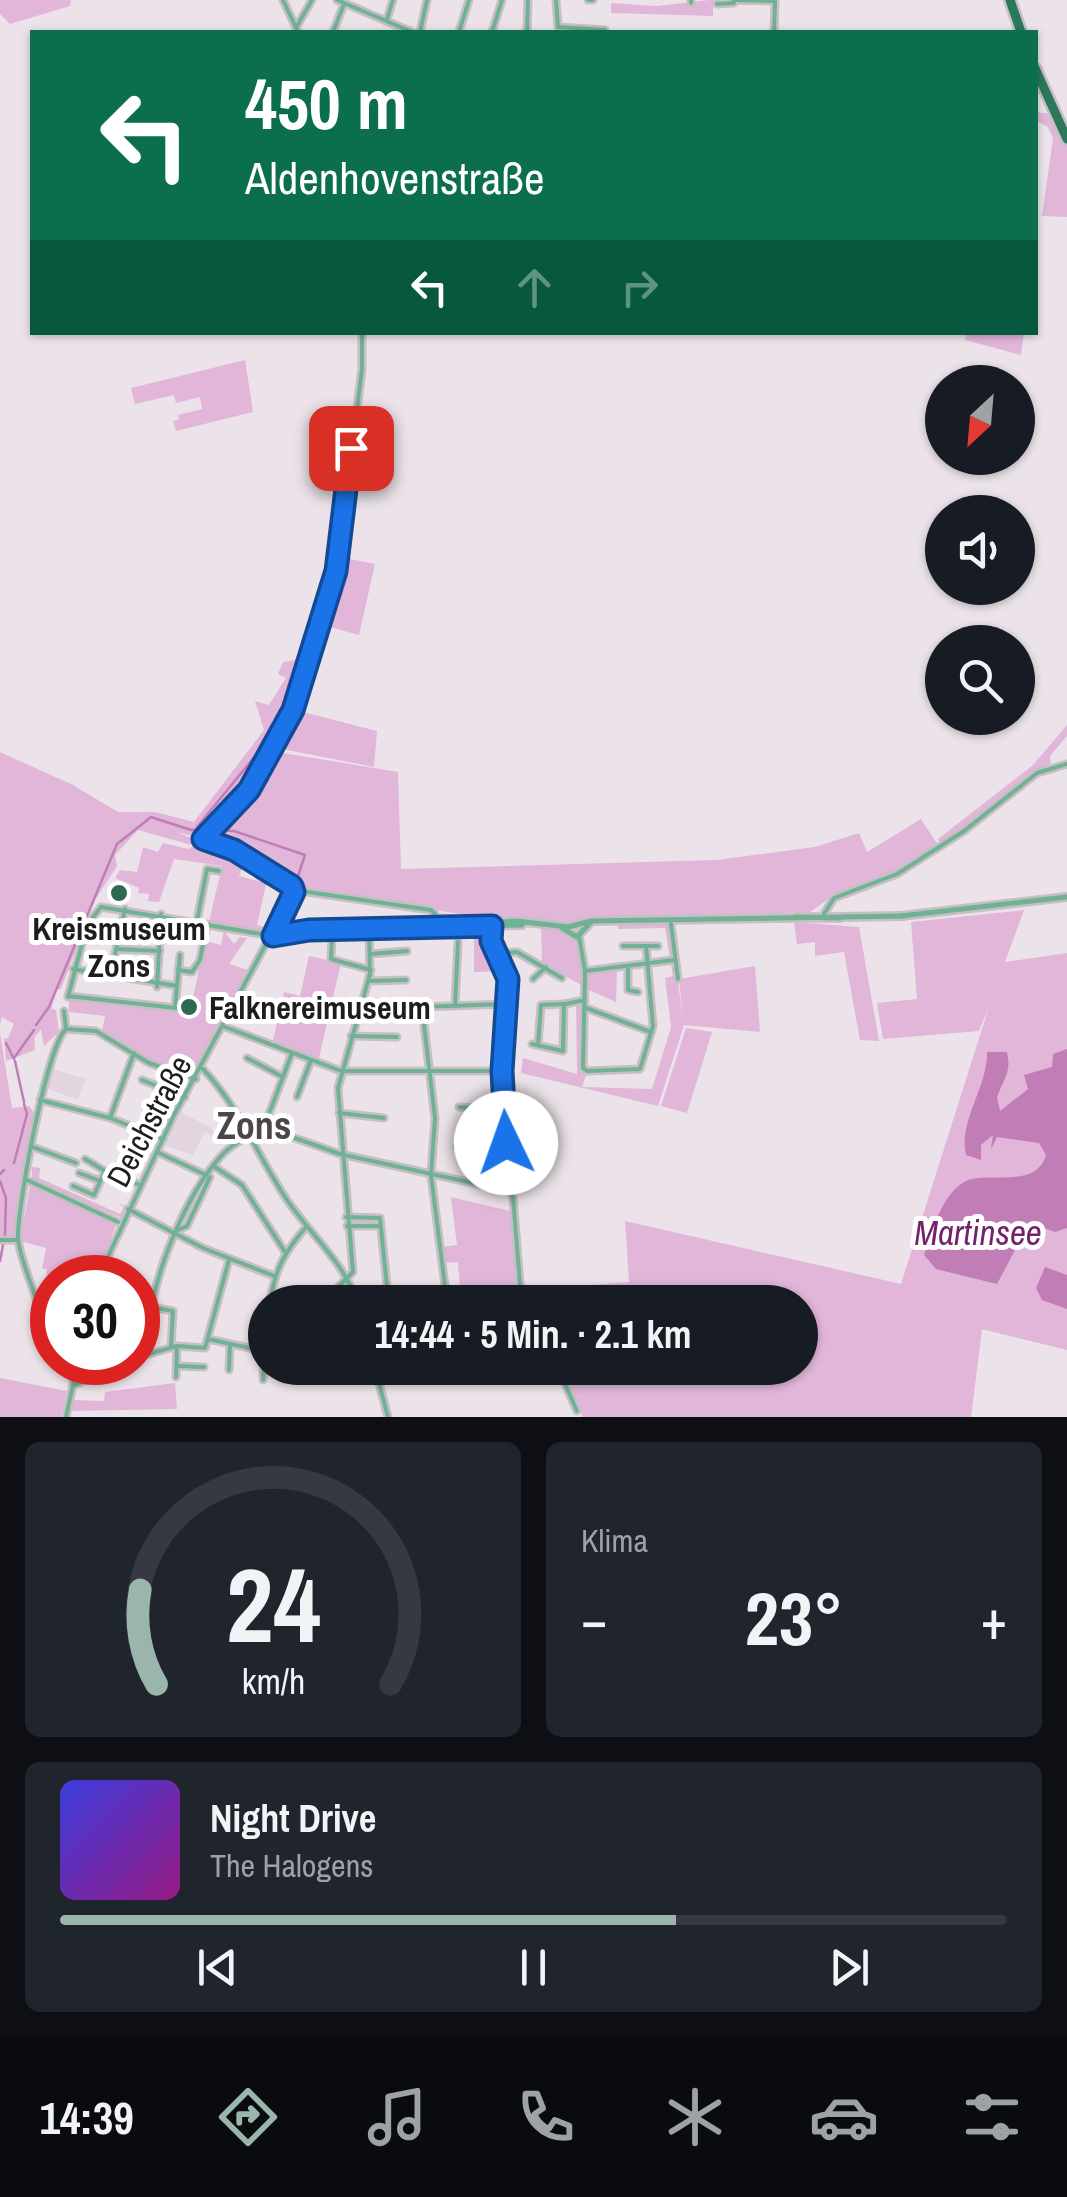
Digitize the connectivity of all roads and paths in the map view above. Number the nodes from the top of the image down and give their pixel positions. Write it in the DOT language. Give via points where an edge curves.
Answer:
graph roads {
  1 [pos="283,0"];
  2 [pos="312,0"];
  3 [pos="337,0"];
  4 [pos="362,0"];
  5 [pos="393,0"];
  6 [pos="427,0"];
  7 [pos="469,0"];
  8 [pos="502,0"];
  9 [pos="528,0"];
  10 [pos="556,0"];
  11 [pos="776,0"];
  12 [pos="1010,0"];
  13 [pos="734,1"];
  14 [pos="344,4"];
  15 [pos="717,4"];
  16 [pos="360,10"];
  17 [pos="387,20"];
  18 [pos="297,30"];
  19 [pos="333,30"];
  20 [pos="408,30"];
  21 [pos="420,30"];
  22 [pos="460,30"];
  23 [pos="493,30"];
  24 [pos="527,30"];
  25 [pos="586,30"];
  26 [pos="774,30"];
  27 [pos="1020,30"];
  28 [pos="1038,75"];
  29 [pos="1067,139"];
  30 [pos="362,335"];
  31 [pos="1067,764"];
  32 [pos="219,871"];
  33 [pos="294,890"];
  34 [pos="1067,898"];
  35 [pos="125,910"];
  36 [pos="161,914"];
  37 [pos="436,914"];
  38 [pos="822,916"];
  39 [pos="186,919"];
  40 [pos="198,921"];
  41 [pos="208,924"];
  42 [pos="670,924"];
  43 [pos="487,926"];
  44 [pos="184,928"];
  45 [pos="370,928"];
  46 [pos="568,928"];
  47 [pos="579,932"];
  48 [pos="258,936"];
  49 [pos="273,936"];
  50 [pos="332,938"];
  51 [pos="458,942"];
  52 [pos="266,944"];
  53 [pos="623,946"];
  54 [pos="646,946"];
  55 [pos="658,946"];
  56 [pos="116,949"];
  57 [pos="160,951"];
  58 [pos="407,951"];
  59 [pos="498,953"];
  60 [pos="371,954"];
  61 [pos="180,955"];
  62 [pos="674,960"];
  63 [pos="546,966"];
  64 [pos="645,968"];
  65 [pos="73,969"];
  66 [pos="628,969"];
  67 [pos="178,970"];
  68 [pos="371,970"];
  69 [pos="585,972"];
  70 [pos="111,973"];
  71 [pos="562,978"];
  72 [pos="533,979"];
  73 [pos="678,979"];
  74 [pos="406,980"];
  75 [pos="369,981"];
  76 [pos="157,985"];
  77 [pos="177,986"];
  78 [pos="638,992"];
  79 [pos="68,997"];
  80 [pos="584,1000"];
  81 [pos="506,1004"];
  82 [pos="564,1004"];
  83 [pos="455,1006"];
  84 [pos="174,1008"];
  85 [pos="422,1008"];
  86 [pos="584,1008"];
  87 [pos="185,1009"];
  88 [pos="360,1009"];
  89 [pos="225,1027"];
  90 [pos="66,1029"];
  91 [pos="652,1032"];
  92 [pos="351,1036"];
  93 [pos="397,1037"];
  94 [pos="563,1051"];
  95 [pos="570,1052"];
  96 [pos="292,1053"];
  97 [pos="134,1054"];
  98 [pos="247,1058"];
  99 [pos="311,1060"];
  100 [pos="202,1068"];
  101 [pos="341,1071"];
  102 [pos="427,1071"];
  103 [pos="502,1071"];
  104 [pos="197,1077"];
  105 [pos="283,1077"];
  106 [pos="142,1080"];
  107 [pos="217,1084"];
  108 [pos="185,1096"];
  109 [pos="297,1096"];
  110 [pos="40,1100"];
  111 [pos="459,1107"];
  112 [pos="504,1110"];
  113 [pos="338,1113"];
  114 [pos="110,1118"];
  115 [pos="384,1118"];
  116 [pos="264,1127"];
  117 [pos="252,1135"];
  118 [pos="162,1141"];
  119 [pos="506,1143"];
  120 [pos="33,1147"];
  121 [pos="456,1147"];
  122 [pos="156,1152"];
  123 [pos="340,1154"];
  124 [pos="172,1158"];
  125 [pos="85,1160"];
  126 [pos="76,1163"];
  127 [pos="215,1167"];
  128 [pos="105,1171"];
  129 [pos="80,1173"];
  130 [pos="208,1175"];
  131 [pos="431,1175"];
  132 [pos="28,1180"];
  133 [pos="100,1181"];
  134 [pos="140,1185"];
  135 [pos="73,1186"];
  136 [pos="507,1188"];
  137 [pos="128,1209"];
  138 [pos="346,1216"];
  139 [pos="120,1223"];
  140 [pos="308,1226"];
  141 [pos="347,1226"];
  142 [pos="380,1226"];
  143 [pos="177,1232"];
  144 [pos="0,1240"];
  145 [pos="17,1240"];
  146 [pos="284,1252"];
  147 [pos="107,1255"];
  148 [pos="229,1260"];
  149 [pos="160,1268"];
  150 [pos="274,1276"];
  151 [pos="30,1277"];
  152 [pos="347,1278"];
  153 [pos="273,1285"];
  154 [pos="340,1285"];
  155 [pos="350,1285"];
  156 [pos="387,1285"];
  157 [pos="444,1285"];
  158 [pos="520,1285"];
  159 [pos="160,1308"];
  160 [pos="208,1339"];
  161 [pos="230,1344"];
  162 [pos="174,1346"];
  163 [pos="248,1346"];
  164 [pos="160,1349"];
  165 [pos="176,1366"];
  166 [pos="204,1367"];
  167 [pos="229,1370"];
  168 [pos="176,1376"];
  169 [pos="73,1385"];
  170 [pos="380,1385"];
  171 [pos="566,1385"];
  172 [pos="577,1411"];
  173 [pos="66,1417"];
  174 [pos="388,1417"];
  1 -- 18 [label="street"];
  2 -- 18 [label="street"];
  3 -- 14 [label="street"];
  4 -- 16 [label="street"];
  5 -- 17 [label="street"];
  6 -- 21 [label="street"];
  7 -- 22 [label="street"];
  8 -- 23 [label="street"];
  9 -- 24 [label="street"];
  10 -- 25 [label="street" via="558,27"];
  11 -- 13 [label="street"];
  11 -- 26 [label="street"];
  12 -- 27 [label="main road"];
  13 -- 15 [label="street"];
  14 -- 16 [label="street"];
  14 -- 19 [label="street"];
  16 -- 17 [label="street"];
  17 -- 20 [label="street"];
  28 -- 29 [label="main road"];
  30 -- 33 [label="street" via="339,553 311,659 258,776 203,836"];
  31 -- 38 [label="street" via="1037,773 897,874 834,898"];
  32 -- 40 [label="street" via="208,869"];
  33 -- 37 [label="street"];
  33 -- 49 [label="street, Deichstraße"];
  34 -- 38 [label="street" via="903,916"];
  35 -- 36 [label="street"];
  35 -- 56 [label="street"];
  35 -- 65 [label="street" via="101,907 90,918"];
  36 -- 39 [label="street"];
  36 -- 57 [label="street"];
  38 -- 47 [label="street" via="597,921"];
  39 -- 40 [label="street"];
  39 -- 44 [label="street"];
  40 -- 41 [label="street"];
  41 -- 48 [label="street"];
  41 -- 67 [label="street" via="200,960 192,972"];
  42 -- 62 [label="street"];
  43 -- 45 [label="street"];
  43 -- 46 [label="street"];
  43 -- 46 [label="street" via="546,921"];
  43 -- 59 [label="street"];
  45 -- 49 [label="street"];
  45 -- 60 [label="street"];
  46 -- 47 [label="street"];
  46 -- 47 [label="street"];
  47 -- 69 [label="street"];
  48 -- 49 [label="street"];
  48 -- 52 [label="street"];
  49 -- 52 [label="street, Deichstraße"];
  50 -- 68 [label="street" via="331,958"];
  51 -- 83 [label="street"];
  52 -- 89 [label="street, Deichstraße"];
  53 -- 54 [label="street"];
  54 -- 55 [label="street"];
  54 -- 64 [label="street"];
  56 -- 57 [label="street"];
  56 -- 70 [label="street"];
  57 -- 76 [label="street"];
  58 -- 60 [label="street"];
  59 -- 63 [label="street" via="514,951"];
  59 -- 81 [label="street" via="508,976"];
  60 -- 68 [label="street"];
  61 -- 67 [label="street"];
  62 -- 64 [label="street"];
  62 -- 73 [label="street"];
  63 -- 71 [label="street"];
  63 -- 72 [label="street"];
  64 -- 66 [label="street"];
  64 -- 91 [label="street"];
  65 -- 70 [label="street"];
  65 -- 79 [label="street"];
  66 -- 69 [label="street"];
  66 -- 78 [label="street" via="628,990"];
  67 -- 77 [label="street"];
  68 -- 75 [label="street"];
  69 -- 80 [label="street"];
  70 -- 76 [label="street"];
  74 -- 75 [label="street"];
  75 -- 88 [label="street"];
  76 -- 77 [label="street"];
  77 -- 84 [label="street"];
  79 -- 84 [label="street"];
  79 -- 90 [label="street"];
  80 -- 82 [label="street"];
  80 -- 86 [label="street"];
  81 -- 83 [label="street"];
  81 -- 103 [label="street"];
  82 -- 94 [label="street"];
  82 -- 94 [label="street" via="542,1005 535,1044"];
  83 -- 85 [label="street"];
  84 -- 87 [label="street"];
  85 -- 88 [label="street"];
  85 -- 102 [label="street"];
  86 -- 91 [label="street"];
  86 -- 91 [label="street" via="584,1069 638,1072"];
  88 -- 92 [label="street"];
  89 -- 96 [label="street"];
  89 -- 100 [label="street, Deichstraße"];
  90 -- 97 [label="street" via="96,1030"];
  90 -- 110 [label="street" via="54,1045"];
  92 -- 93 [label="street"];
  92 -- 101 [label="street"];
  94 -- 95 [label="street"];
  96 -- 99 [label="street"];
  96 -- 105 [label="street"];
  97 -- 104 [label="street"];
  97 -- 114 [label="street"];
  98 -- 105 [label="street"];
  99 -- 101 [label="street"];
  99 -- 109 [label="street"];
  100 -- 104 [label="street, Deichstraße"];
  100 -- 107 [label="street"];
  101 -- 102 [label="street"];
  101 -- 113 [label="street"];
  102 -- 103 [label="street"];
  102 -- 131 [label="street" via="435,1118"];
  103 -- 112 [label="street"];
  104 -- 107 [label="street"];
  104 -- 108 [label="street, Deichstraße"];
  105 -- 116 [label="street"];
  106 -- 108 [label="street"];
  107 -- 117 [label="street"];
  108 -- 118 [label="street, Deichstraße"];
  110 -- 114 [label="street"];
  110 -- 120 [label="street"];
  111 -- 112 [label="street"];
  112 -- 119 [label="street"];
  113 -- 115 [label="street"];
  113 -- 123 [label="street"];
  114 -- 118 [label="street"];
  116 -- 117 [label="street"];
  116 -- 123 [label="street"];
  117 -- 127 [label="street" via="227,1150"];
  117 -- 140 [label="street"];
  118 -- 122 [label="street, Deichstraße"];
  118 -- 124 [label="street"];
  119 -- 121 [label="street"];
  119 -- 136 [label="street"];
  120 -- 126 [label="street"];
  120 -- 132 [label="street"];
  122 -- 124 [label="street"];
  122 -- 134 [label="street, Deichstraße"];
  123 -- 131 [label="street"];
  123 -- 138 [label="street"];
  124 -- 130 [label="street"];
  125 -- 128 [label="street"];
  127 -- 130 [label="street"];
  127 -- 146 [label="street" via="242,1185"];
  128 -- 133 [label="street"];
  128 -- 134 [label="street"];
  129 -- 133 [label="street"];
  130 -- 143 [label="street" via="187,1226"];
  131 -- 136 [label="street"];
  131 -- 157 [label="street"];
  132 -- 139 [label="street"];
  132 -- 145 [label="street"];
  133 -- 135 [label="street" via="94,1195"];
  134 -- 137 [label="street, Deichstraße"];
  136 -- 158 [label="street"];
  137 -- 139 [label="street, Deichstraße"];
  137 -- 143 [label="street"];
  138 -- 141 [label="street"];
  138 -- 142 [label="street" via="378,1216"];
  139 -- 147 [label="street, Deichstraße"];
  140 -- 146 [label="street"];
  140 -- 152 [label="street"];
  141 -- 142 [label="street"];
  141 -- 152 [label="street" via="353,1268"];
  142 -- 156 [label="street"];
  143 -- 148 [label="street"];
  143 -- 149 [label="street"];
  144 -- 145 [label="street"];
  145 -- 151 [label="street"];
  146 -- 150 [label="street"];
  148 -- 150 [label="street"];
  148 -- 160 [label="street"];
  150 -- 153 [label="street"];
  152 -- 154 [label="street"];
  152 -- 155 [label="street"];
  159 -- 162 [label="street" via="173,1311"];
  160 -- 161 [label="street"];
  160 -- 162 [label="street" via="201,1350"];
  161 -- 163 [label="street"];
  161 -- 167 [label="street"];
  162 -- 164 [label="street"];
  162 -- 165 [label="street"];
  165 -- 166 [label="street"];
  165 -- 168 [label="street"];
  169 -- 173 [label="street"];
  170 -- 174 [label="street"];
  171 -- 172 [label="street"];
}
